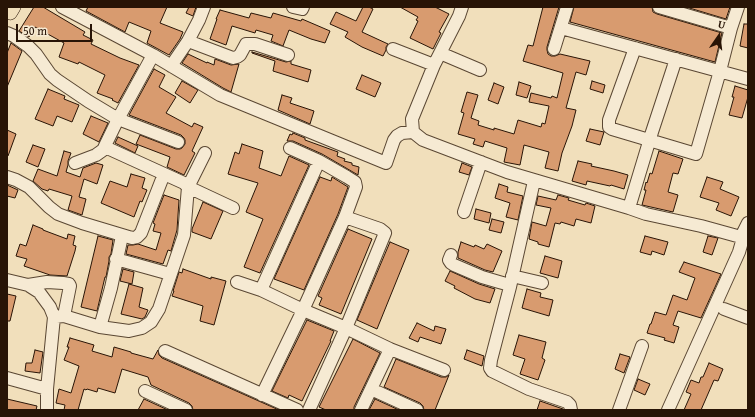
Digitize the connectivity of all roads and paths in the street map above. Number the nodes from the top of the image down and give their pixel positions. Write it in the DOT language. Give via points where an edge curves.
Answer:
graph roads {
  1 [pos="62,7"];
  2 [pos="204,7"];
  3 [pos="462,7"];
  4 [pos="567,7"];
  5 [pos="659,7"];
  6 [pos="738,7"];
  7 [pos="562,28"];
  8 [pos="731,28"];
  9 [pos="7,33"];
  10 [pos="188,41"];
  11 [pos="393,48"];
  12 [pos="635,48"];
  13 [pos="554,49"];
  14 [pos="440,53"];
  15 [pos="288,55"];
  16 [pos="153,56"];
  17 [pos="676,59"];
  18 [pos="434,65"];
  19 [pos="171,66"];
  20 [pos="480,70"];
  21 [pos="720,71"];
  22 [pos="748,79"];
  23 [pos="118,119"];
  24 [pos="413,132"];
  25 [pos="650,140"];
  26 [pos="178,142"];
  27 [pos="105,147"];
  28 [pos="290,148"];
  29 [pos="205,153"];
  30 [pos="319,161"];
  31 [pos="481,162"];
  32 [pos="75,163"];
  33 [pos="164,174"];
  34 [pos="7,177"];
  35 [pos="534,181"];
  36 [pos="188,187"];
  37 [pos="233,208"];
  38 [pos="629,208"];
  39 [pos="464,212"];
  40 [pos="345,217"];
  41 [pos="748,223"];
  42 [pos="122,236"];
  43 [pos="744,238"];
  44 [pos="451,255"];
  45 [pos="116,259"];
  46 [pos="170,274"];
  47 [pos="7,280"];
  48 [pos="511,280"];
  49 [pos="237,282"];
  50 [pos="542,283"];
  51 [pos="28,285"];
  52 [pos="261,290"];
  53 [pos="724,309"];
  54 [pos="303,310"];
  55 [pos="59,317"];
  56 [pos="748,318"];
  57 [pos="100,327"];
  58 [pos="346,328"];
  59 [pos="642,346"];
  60 [pos="390,349"];
  61 [pos="165,351"];
  62 [pos="444,370"];
  63 [pos="7,378"];
  64 [pos="47,389"];
  65 [pos="371,389"];
  66 [pos="145,391"];
  67 [pos="262,394"];
  68 [pos="48,410"];
  69 [pos="186,410"];
  70 [pos="297,410"];
  71 [pos="309,410"];
  72 [pos="361,410"];
  73 [pos="416,410"];
  74 [pos="571,410"];
  75 [pos="619,410"];
  76 [pos="668,410"];
  1 -- 16 [label="street"];
  2 -- 10 [label="street"];
  3 -- 14 [label="street"];
  4 -- 7 [label="street"];
  5 -- 8 [label="street"];
  6 -- 8 [label="street"];
  7 -- 12 [label="street"];
  7 -- 13 [label="street"];
  8 -- 21 [label="street"];
  9 -- 23 [label="street" via="28,46 57,80"];
  10 -- 15 [label="street" via="233,58 240,55 246,44 254,44"];
  10 -- 19 [label="street"];
  11 -- 18 [label="street"];
  12 -- 17 [label="street"];
  12 -- 25 [label="street" via="608,124 612,129"];
  14 -- 18 [label="street"];
  14 -- 20 [label="street"];
  16 -- 19 [label="street"];
  16 -- 23 [label="street"];
  17 -- 21 [label="street"];
  17 -- 25 [label="street"];
  18 -- 24 [label="street" via="412,119"];
  19 -- 24 [label="street" via="220,95 386,163 394,140 402,133"];
  21 -- 22 [label="street"];
  21 -- 25 [label="street" via="696,154"];
  23 -- 26 [label="street"];
  23 -- 27 [label="street"];
  24 -- 31 [label="street" via="423,140"];
  25 -- 38 [label="street"];
  27 -- 32 [label="street" via="100,153"];
  27 -- 33 [label="street"];
  28 -- 30 [label="street"];
  29 -- 36 [label="street"];
  30 -- 40 [label="street" via="355,182 356,187"];
  30 -- 52 [label="street"];
  31 -- 35 [label="street"];
  31 -- 39 [label="street"];
  33 -- 36 [label="street"];
  33 -- 42 [label="street" via="139,235 132,238"];
  34 -- 42 [label="street" via="29,187 58,214"];
  35 -- 38 [label="street"];
  35 -- 48 [label="street"];
  36 -- 37 [label="street"];
  36 -- 46 [label="street" via="184,235"];
  38 -- 43 [label="street"];
  40 -- 54 [label="street"];
  40 -- 58 [label="street" via="385,233"];
  41 -- 43 [label="street"];
  42 -- 45 [label="street"];
  43 -- 76 [label="street"];
  44 -- 48 [label="street" via="451,263 482,277 499,282"];
  45 -- 46 [label="street"];
  45 -- 57 [label="street"];
  46 -- 57 [label="street" via="159,309 151,322 142,328 129,331"];
  47 -- 51 [label="street"];
  48 -- 50 [label="street"];
  48 -- 74 [label="street" via="490,368 529,389 567,402"];
  49 -- 52 [label="street"];
  51 -- 55 [label="street" via="40,292"];
  51 -- 55 [label="street" via="47,282 70,286"];
  52 -- 54 [label="street"];
  53 -- 56 [label="street"];
  54 -- 58 [label="street"];
  54 -- 67 [label="street"];
  55 -- 57 [label="street"];
  55 -- 64 [label="street"];
  58 -- 60 [label="street"];
  58 -- 71 [label="street"];
  59 -- 75 [label="street"];
  60 -- 62 [label="street"];
  60 -- 65 [label="street"];
  61 -- 67 [label="street"];
  63 -- 64 [label="street"];
  64 -- 68 [label="street"];
  65 -- 72 [label="street"];
  65 -- 73 [label="street"];
  66 -- 69 [label="street"];
  67 -- 70 [label="street"];
}
